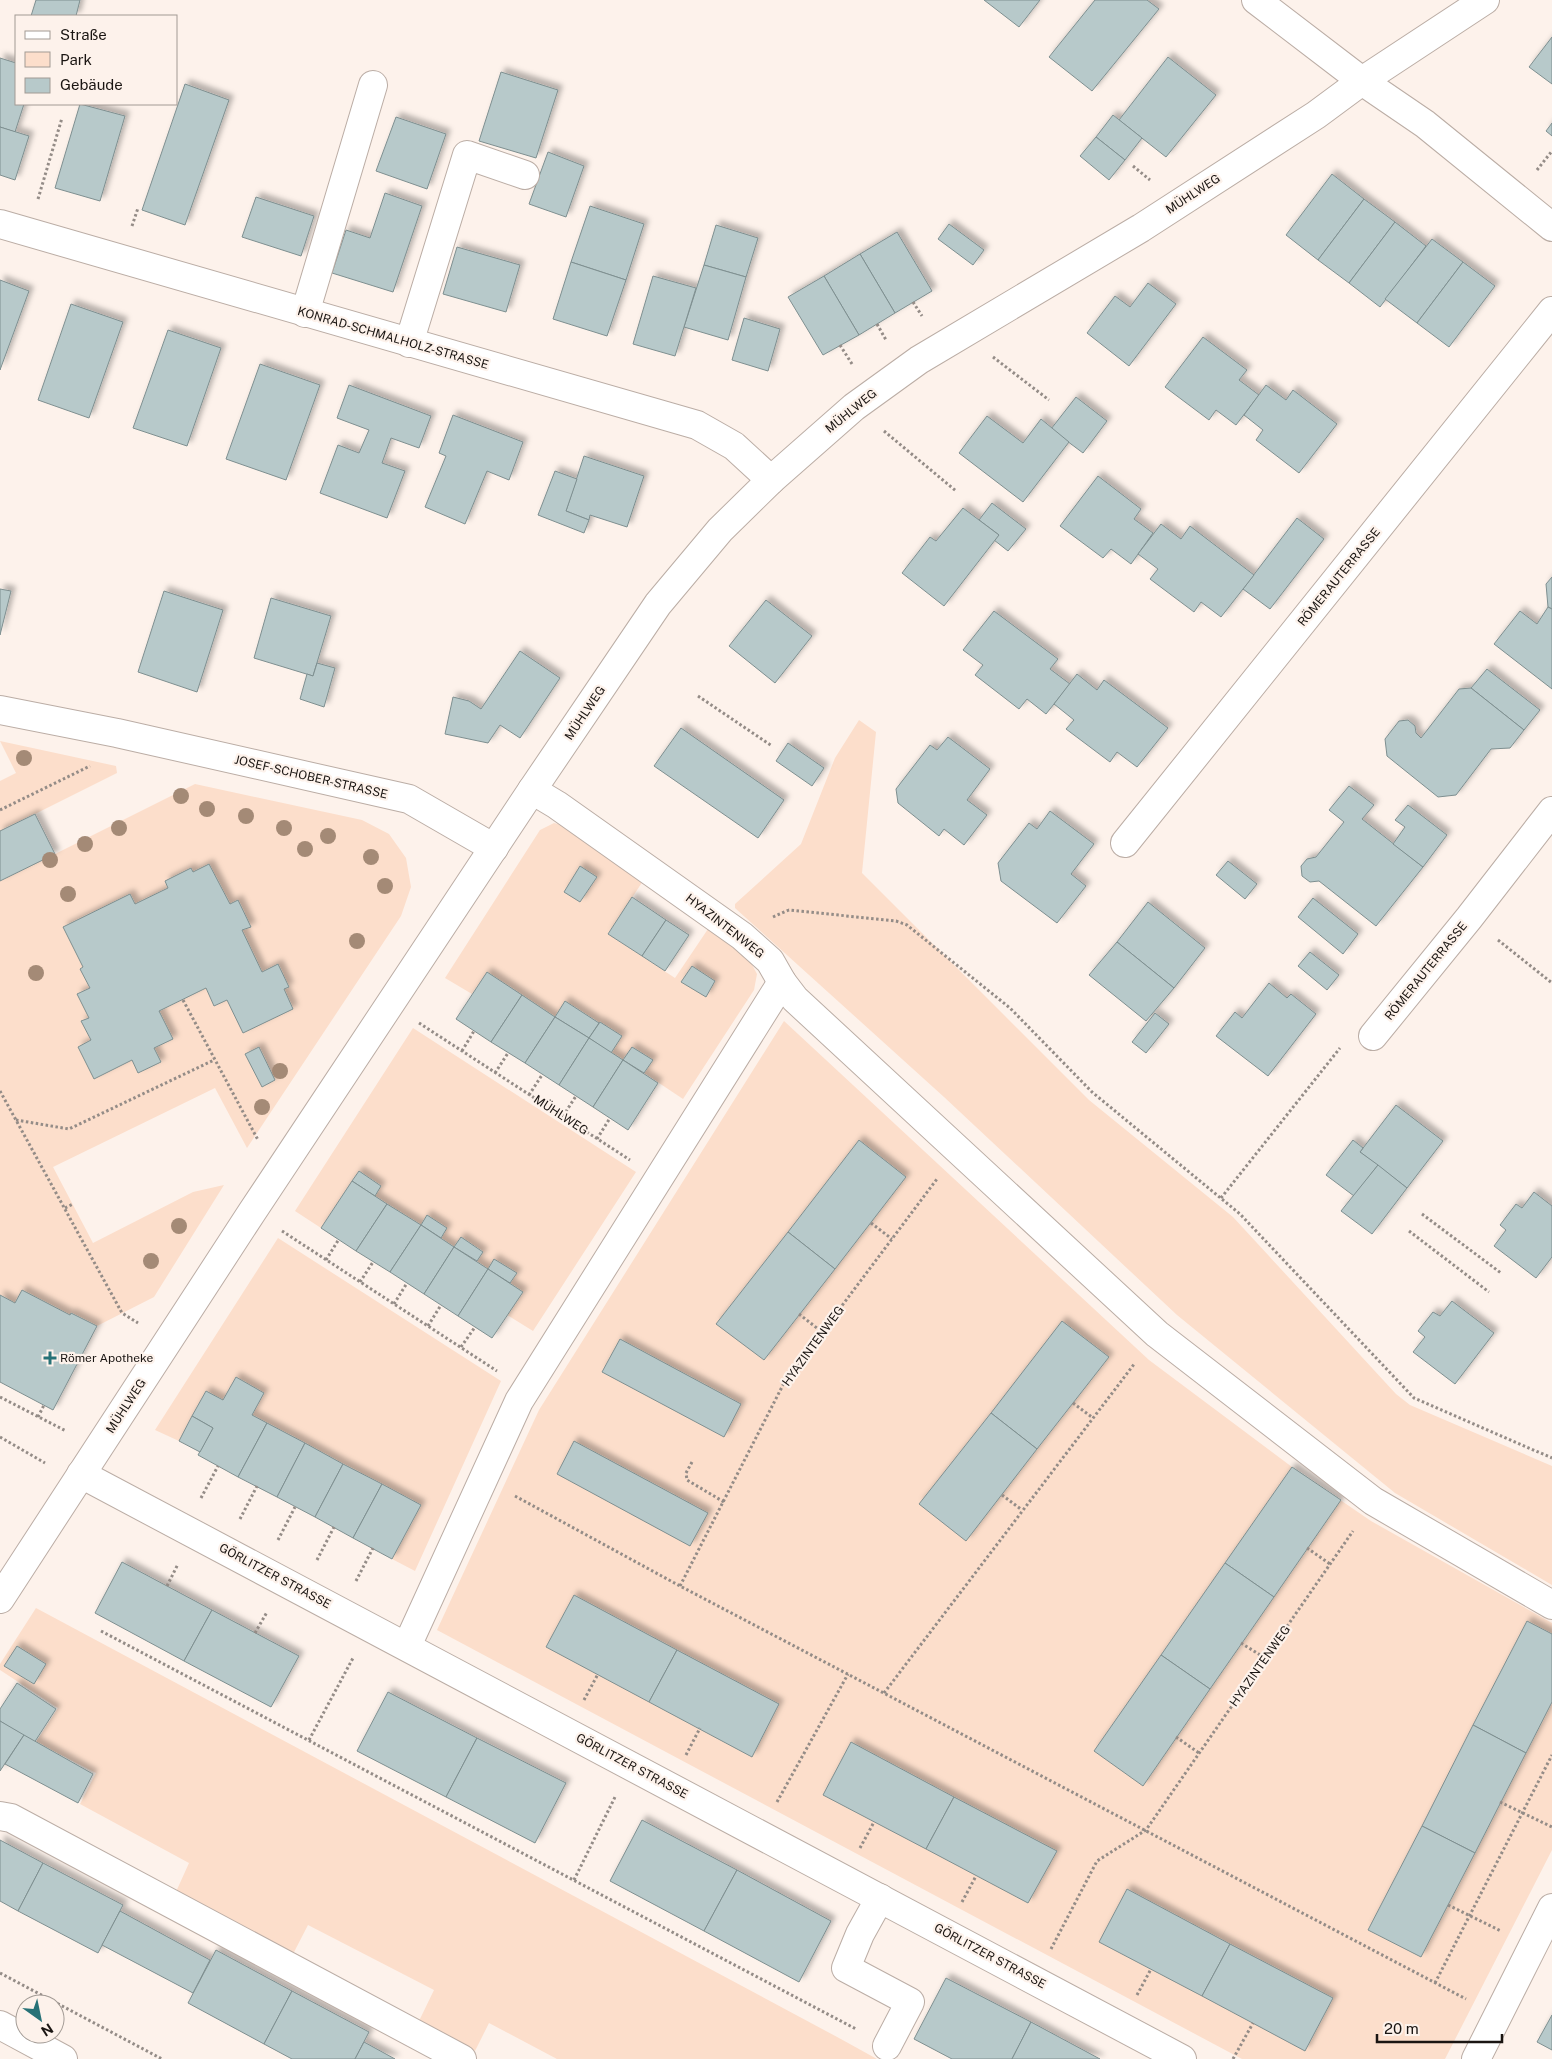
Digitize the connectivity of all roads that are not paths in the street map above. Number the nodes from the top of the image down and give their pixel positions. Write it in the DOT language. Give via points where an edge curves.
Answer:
graph roads {
  1 [pos="1256,0"];
  2 [pos="1485,0"];
  3 [pos="1362,82"];
  4 [pos="373,85"];
  5 [pos="525,175"];
  6 [pos="0,224"];
  7 [pos="1552,227"];
  8 [pos="1552,310"];
  9 [pos="305,313"];
  10 [pos="409,343"];
  11 [pos="771,480"];
  12 [pos="0,710"];
  13 [pos="532,790"];
  14 [pos="1552,811"];
  15 [pos="1125,843"];
  16 [pos="494,848"];
  17 [pos="782,982"];
  18 [pos="1373,1036"];
  19 [pos="79,1478"];
  20 [pos="0,1599"];
  21 [pos="1552,1605"];
  22 [pos="407,1646"];
  23 [pos="0,1816"];
  24 [pos="880,1898"];
  25 [pos="1552,1908"];
  26 [pos="0,2024"];
  27 [pos="887,2046"];
  28 [pos="63,2059"];
  29 [pos="462,2059"];
  30 [pos="1182,2059"];
  31 [pos="1476,2059"];
  1 -- 3 [label="street"];
  2 -- 3 [label="street, MÜHLWEG"];
  3 -- 7 [label="street" via="1425,124"];
  3 -- 11 [label="street, MÜHLWEG" via="1141,228 919,360 854,407"];
  4 -- 9 [label="street"];
  5 -- 10 [label="street" via="467,155"];
  6 -- 9 [label="street, KONRAD-SCHMALHOLZ-STRASSE"];
  8 -- 15 [label="street, RÖMERAUTERRASSE"];
  9 -- 10 [label="street, KONRAD-SCHMALHOLZ-STRASSE"];
  10 -- 11 [label="street, KONRAD-SCHMALHOLZ-STRASSE" via="697,424 734,446"];
  11 -- 13 [label="street, MÜHLWEG" via="720,530 658,604"];
  12 -- 16 [label="street, JOSEF-SCHOBER-STRASSE" via="409,799"];
  13 -- 16 [label="street, MÜHLWEG"];
  13 -- 17 [label="street, HYAZINTENWEG" via="742,936 770,961"];
  14 -- 18 [label="street, RÖMERAUTERRASSE"];
  16 -- 19 [label="street, MÜHLWEG"];
  17 -- 21 [label="street, HYAZINTENWEG" via="795,999 1157,1334 1373,1501"];
  17 -- 22 [label="street" via="526,1389"];
  19 -- 20 [label="street, MÜHLWEG"];
  19 -- 22 [label="street, GÖRLITZER STRASSE"];
  22 -- 24 [label="street, GÖRLITZER STRASSE"];
  23 -- 29 [label="street" via="11,1818"];
  24 -- 27 [label="street" via="846,1968 910,2002"];
  24 -- 30 [label="street, GÖRLITZER STRASSE"];
  25 -- 31 [label="street"];
  26 -- 28 [label="street"];
}
